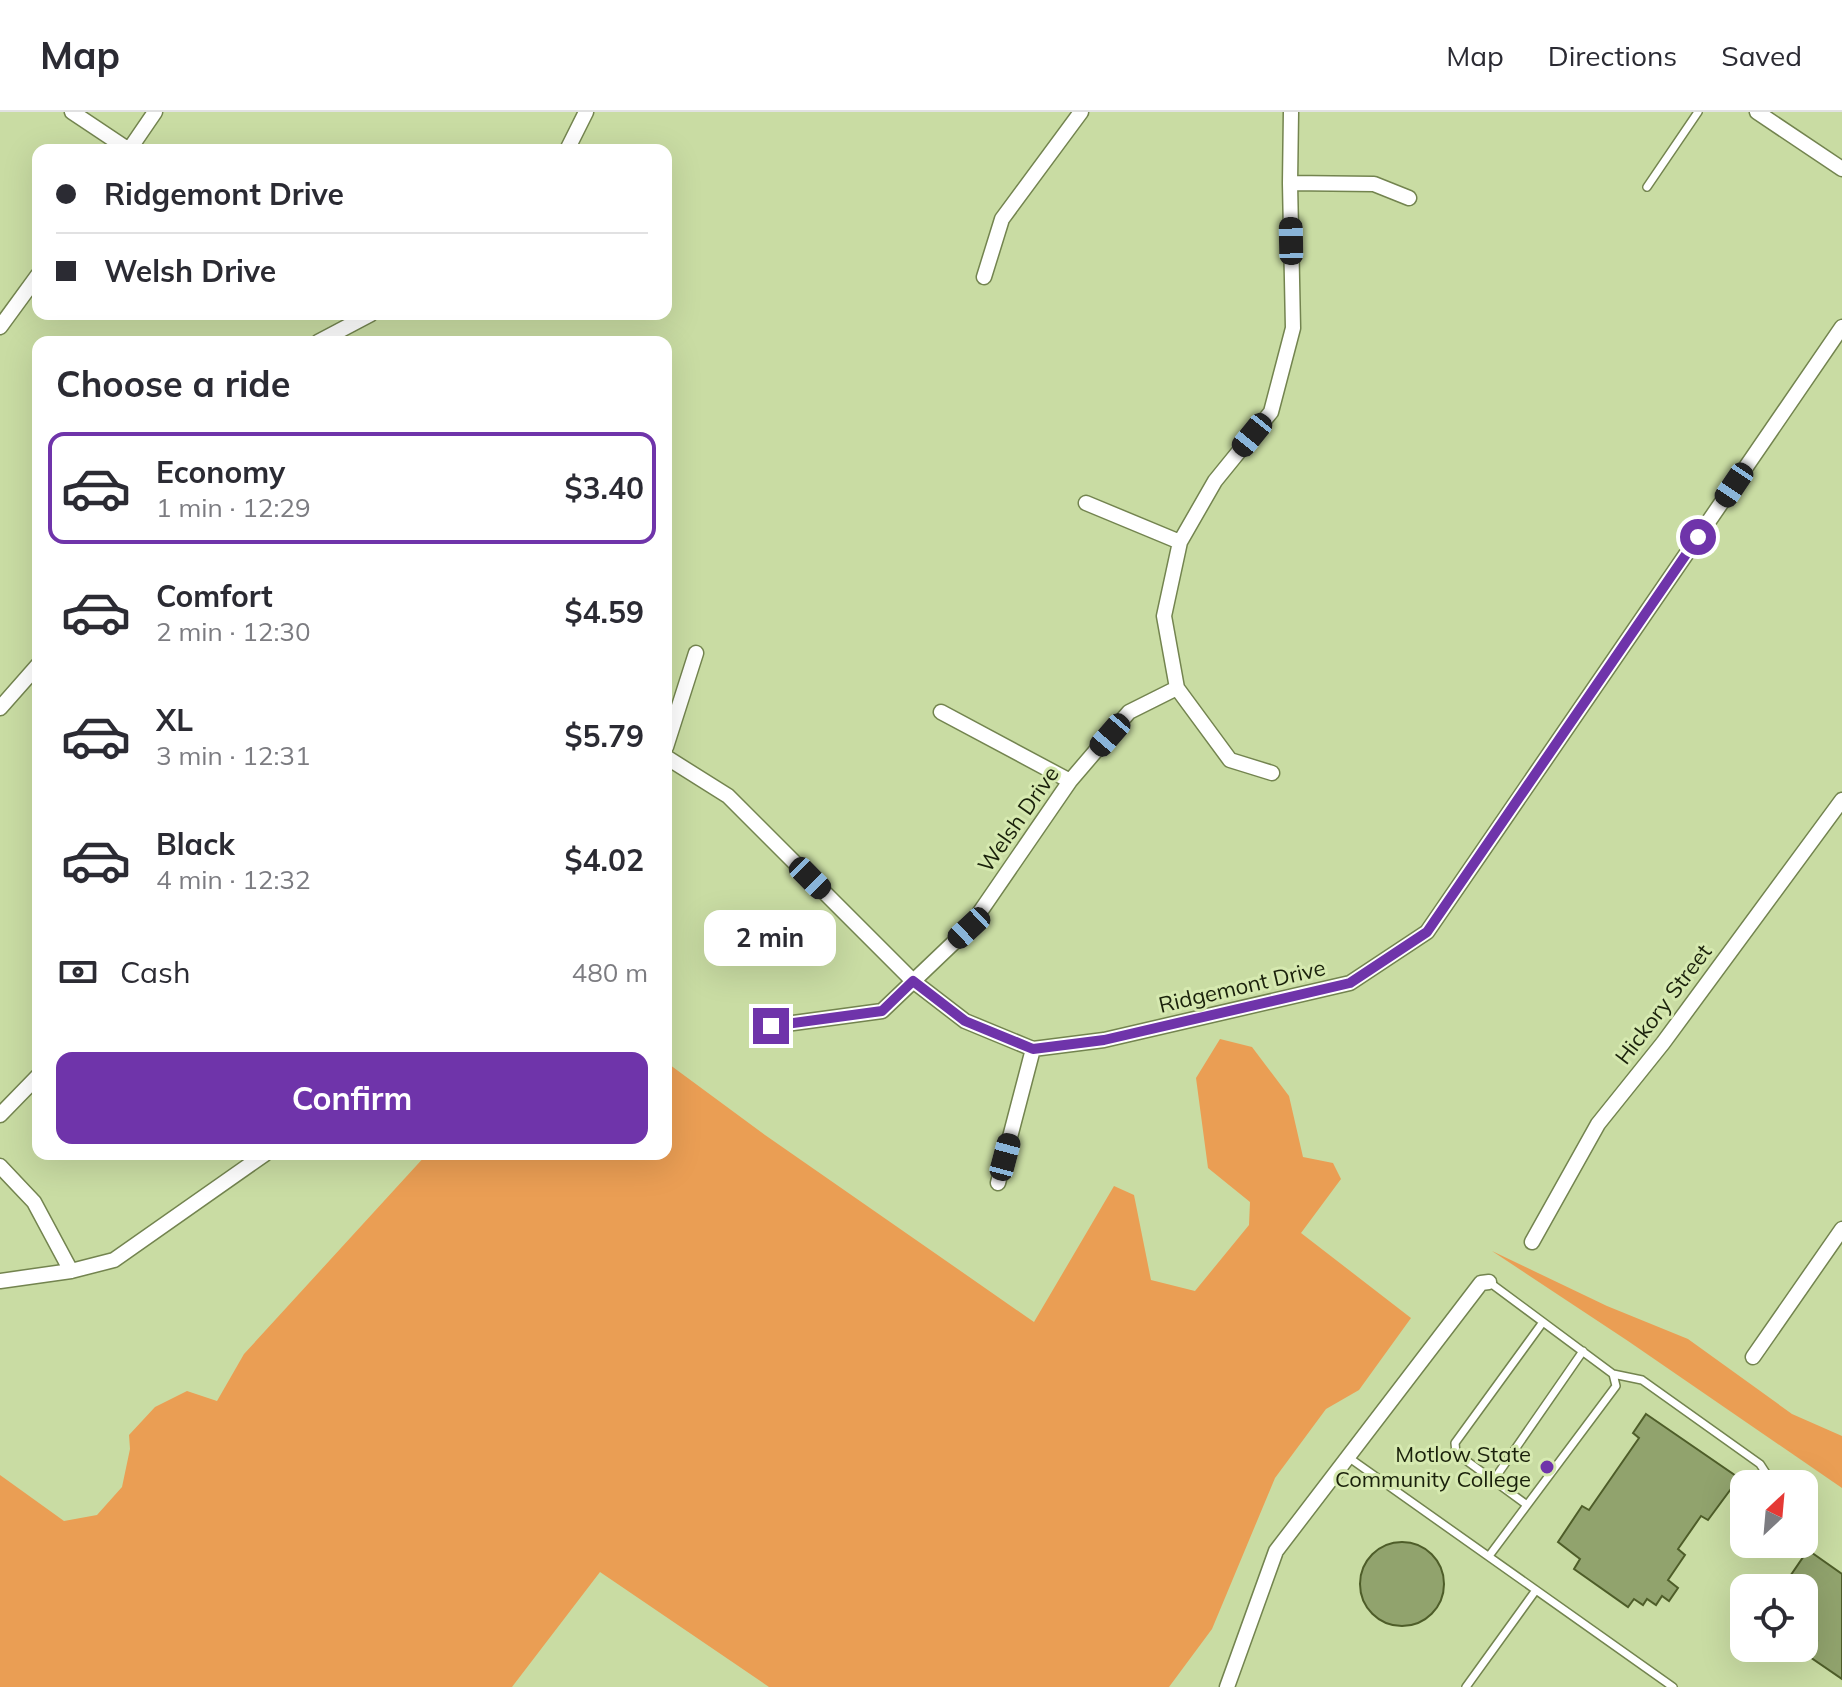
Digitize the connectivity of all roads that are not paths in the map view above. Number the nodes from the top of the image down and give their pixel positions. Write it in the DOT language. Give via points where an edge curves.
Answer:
graph roads {
  1 [pos="72,112"];
  2 [pos="155,112"];
  3 [pos="586,112"];
  4 [pos="1081,112"];
  5 [pos="1291,112"];
  6 [pos="1698,112"];
  7 [pos="1757,112"];
  8 [pos="120,144"];
  9 [pos="133,144"];
  10 [pos="570,144"];
  11 [pos="1842,169"];
  12 [pos="1290,183"];
  13 [pos="1647,187"];
  14 [pos="1409,198"];
  15 [pos="984,277"];
  16 [pos="32,283"];
  17 [pos="360,320"];
  18 [pos="0,327"];
  19 [pos="1842,327"];
  20 [pos="329,336"];
  21 [pos="1086,503"];
  22 [pos="1180,542"];
  23 [pos="696,653"];
  24 [pos="32,672"];
  25 [pos="1177,688"];
  26 [pos="0,708"];
  27 [pos="941,712"];
  28 [pos="672,728"];
  29 [pos="672,761"];
  30 [pos="1272,773"];
  31 [pos="1070,781"];
  32 [pos="1842,800"];
  33 [pos="913,981"];
  34 [pos="771,1026"];
  35 [pos="1033,1049"];
  36 [pos="32,1082"];
  37 [pos="0,1115"];
  38 [pos="256,1160"];
  39 [pos="0,1166"];
  40 [pos="998,1183"];
  41 [pos="1842,1229"];
  42 [pos="1532,1242"];
  43 [pos="71,1271"];
  44 [pos="0,1281"];
  45 [pos="1489,1282"];
  46 [pos="1543,1322"];
  47 [pos="1583,1351"];
  48 [pos="1753,1357"];
  49 [pos="1613,1374"];
  50 [pos="1348,1457"];
  51 [pos="1764,1470"];
  52 [pos="1493,1481"];
  53 [pos="1527,1505"];
  54 [pos="1489,1556"];
  55 [pos="1536,1590"];
  56 [pos="1227,1687"];
  57 [pos="1466,1687"];
  58 [pos="1673,1687"];
  1 -- 8 [label="street"];
  2 -- 9 [label="street"];
  3 -- 10 [label="street"];
  4 -- 15 [label="street" via="1002,219"];
  5 -- 12 [label="street"];
  6 -- 13 [label="lane"];
  7 -- 11 [label="street"];
  12 -- 14 [label="street" via="1374,184"];
  12 -- 22 [label="street" via="1293,328 1271,412 1215,481"];
  16 -- 18 [label="street"];
  17 -- 20 [label="street"];
  19 -- 35 [label="street, Ridgemont Drive" via="1427,932 1350,983 1104,1040"];
  21 -- 22 [label="street"];
  22 -- 25 [label="street" via="1164,616"];
  23 -- 28 [label="street"];
  24 -- 26 [label="street"];
  25 -- 30 [label="street" via="1230,760"];
  25 -- 31 [label="street, Welsh Drive" via="1129,712"];
  27 -- 31 [label="street"];
  29 -- 33 [label="street, Ridgemont Drive" via="728,796"];
  31 -- 33 [label="street, Welsh Drive" via="969,928"];
  32 -- 42 [label="street, Hickory Street" via="1598,1124"];
  33 -- 34 [label="street, Welsh Drive" via="882,1011"];
  33 -- 35 [label="street, Ridgemont Drive" via="965,1021"];
  35 -- 40 [label="street"];
  36 -- 37 [label="street"];
  38 -- 43 [label="street" via="114,1260"];
  39 -- 43 [label="street" via="34,1202"];
  41 -- 48 [label="street"];
  43 -- 44 [label="street"];
  45 -- 46 [label="lane"];
  45 -- 50 [label="street" via="1481,1283"];
  46 -- 47 [label="lane"];
  46 -- 52 [label="lane" via="1455,1443 1456,1453"];
  47 -- 49 [label="lane"];
  47 -- 52 [label="lane"];
  49 -- 51 [label="lane" via="1642,1380"];
  49 -- 53 [label="lane" via="1616,1386"];
  50 -- 54 [label="lane"];
  50 -- 56 [label="street" via="1276,1551"];
  52 -- 53 [label="lane"];
  53 -- 54 [label="lane"];
  54 -- 55 [label="lane"];
  55 -- 57 [label="lane"];
  55 -- 58 [label="lane"];
}
